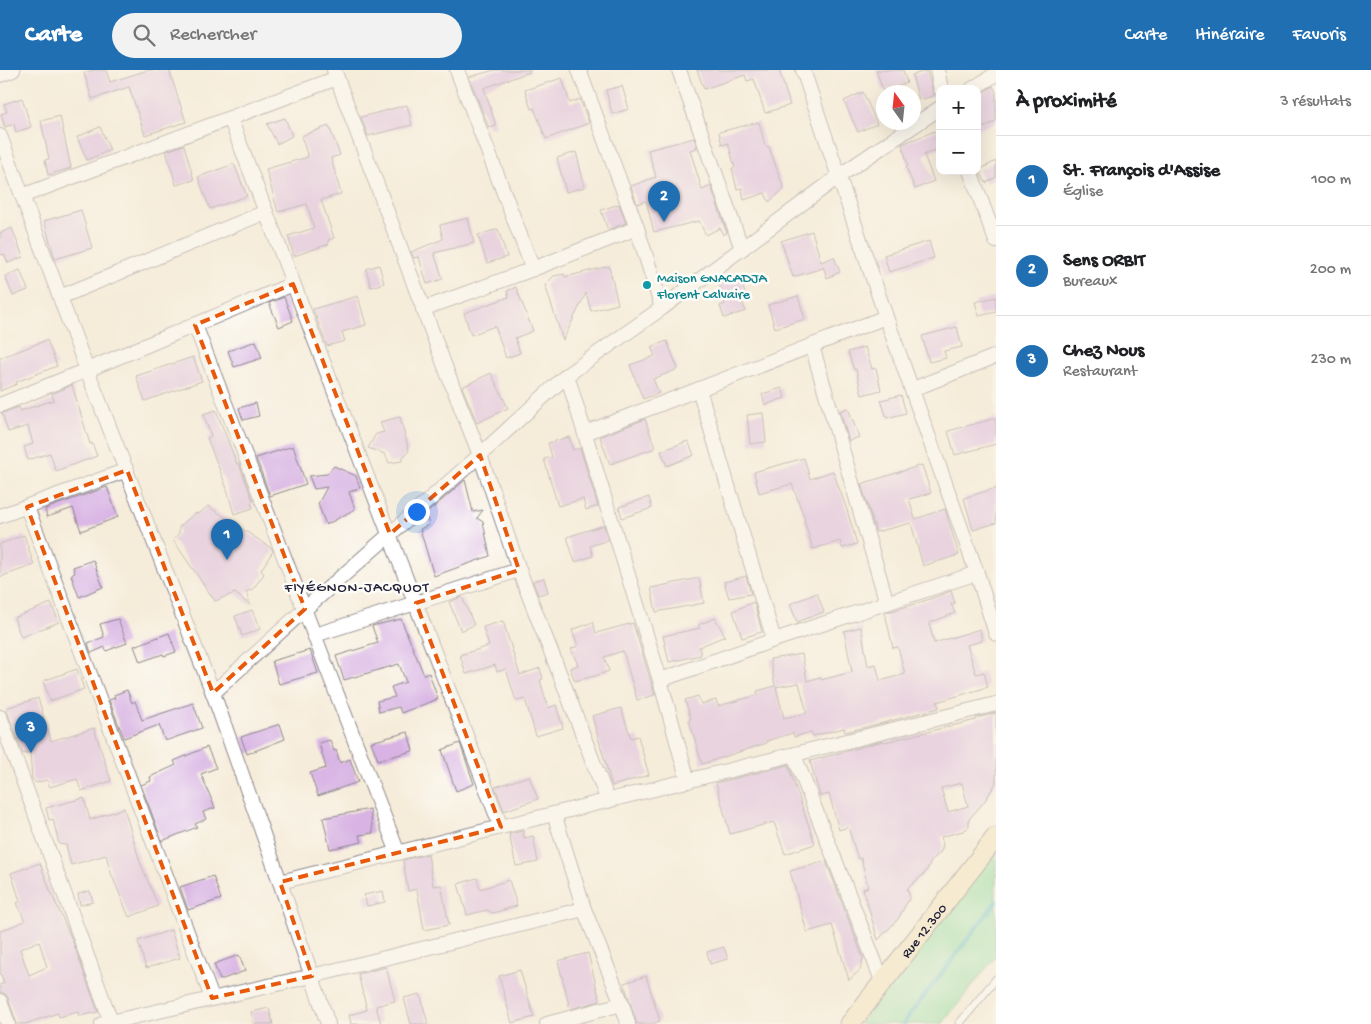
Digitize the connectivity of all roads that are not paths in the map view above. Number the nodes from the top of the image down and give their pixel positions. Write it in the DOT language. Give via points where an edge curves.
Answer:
graph roads {
  1 [pos="13,70"];
  2 [pos="457,70"];
  3 [pos="579,70"];
  4 [pos="679,70"];
  5 [pos="803,70"];
  6 [pos="937,70"];
  7 [pos="335,74"];
  8 [pos="996,74"];
  9 [pos="0,75"];
  10 [pos="940,85"];
  11 [pos="978,85"];
  12 [pos="936,111"];
  13 [pos="230,118"];
  14 [pos="0,136"];
  15 [pos="972,175"];
  16 [pos="839,176"];
  17 [pos="22,196"];
  18 [pos="266,212"];
  19 [pos="637,228"];
  20 [pos="995,232"];
  21 [pos="742,249"];
  22 [pos="532,269"];
  23 [pos="293,284"];
  24 [pos="60,297"];
  25 [pos="423,308"];
  26 [pos="662,308"];
  27 [pos="886,317"];
  28 [pos="195,324"];
  29 [pos="812,346"];
  30 [pos="996,356"];
  31 [pos="88,370"];
  32 [pos="567,375"];
  33 [pos="699,389"];
  34 [pos="913,389"];
  35 [pos="0,405"];
  36 [pos="585,433"];
  37 [pos="480,455"];
  38 [pos="127,470"];
  39 [pos="27,506"];
  40 [pos="0,516"];
  41 [pos="390,534"];
  42 [pos="518,570"];
  43 [pos="977,573"];
  44 [pos="416,603"];
  45 [pos="887,603"];
  46 [pos="305,609"];
  47 [pos="315,634"];
  48 [pos="996,634"];
  49 [pos="774,640"];
  50 [pos="660,680"];
  51 [pos="213,694"];
  52 [pos="996,704"];
  53 [pos="0,717"];
  54 [pos="794,755"];
  55 [pos="688,781"];
  56 [pos="608,801"];
  57 [pos="554,814"];
  58 [pos="502,827"];
  59 [pos="996,837"];
  60 [pos="398,853"];
  61 [pos="280,882"];
  62 [pos="584,909"];
  63 [pos="312,976"];
  64 [pos="996,978"];
  65 [pos="883,983"];
  66 [pos="212,998"];
  67 [pos="0,1001"];
  68 [pos="622,1004"];
  69 [pos="106,1023"];
  70 [pos="8,1024"];
  71 [pos="328,1024"];
  72 [pos="547,1024"];
  73 [pos="628,1024"];
  74 [pos="850,1024"];
  75 [pos="959,1024"];
  1 -- 9 [label="street"];
  2 -- 22 [label="street"];
  3 -- 19 [label="street"];
  4 -- 21 [label="street"];
  5 -- 16 [label="street"];
  6 -- 10 [label="street"];
  7 -- 13 [label="street"];
  7 -- 25 [label="street"];
  8 -- 11 [label="street"];
  12 -- 16 [label="street"];
  13 -- 17 [label="street"];
  13 -- 18 [label="street"];
  14 -- 17 [label="street"];
  15 -- 20 [label="street"];
  16 -- 21 [label="street"];
  16 -- 27 [label="street"];
  17 -- 24 [label="street"];
  18 -- 23 [label="street"];
  18 -- 24 [label="street"];
  19 -- 22 [label="street"];
  19 -- 26 [label="street"];
  21 -- 26 [label="street"];
  22 -- 25 [label="street"];
  23 -- 28 [label="street"];
  23 -- 41 [label="street"];
  24 -- 31 [label="street"];
  25 -- 37 [label="street"];
  26 -- 32 [label="street"];
  27 -- 29 [label="street"];
  27 -- 34 [label="street"];
  28 -- 31 [label="street"];
  28 -- 46 [label="street"];
  29 -- 33 [label="street"];
  29 -- 45 [label="street"];
  30 -- 34 [label="street"];
  31 -- 35 [label="street"];
  31 -- 38 [label="street"];
  32 -- 36 [label="street"];
  32 -- 37 [label="street"];
  33 -- 36 [label="street"];
  33 -- 49 [label="street"];
  34 -- 43 [label="street"];
  36 -- 50 [label="street"];
  37 -- 41 [label="street"];
  37 -- 42 [label="street"];
  38 -- 39 [label="street"];
  38 -- 51 [label="street"];
  39 -- 40 [label="street"];
  39 -- 66 [label="street"];
  41 -- 44 [label="street"];
  41 -- 46 [label="street"];
  42 -- 44 [label="street"];
  42 -- 56 [label="street"];
  43 -- 45 [label="street"];
  43 -- 48 [label="street"];
  44 -- 47 [label="street"];
  44 -- 58 [label="street"];
  45 -- 49 [label="street"];
  46 -- 47 [label="street"];
  46 -- 51 [label="street"];
  47 -- 60 [label="street"];
  49 -- 50 [label="street"];
  50 -- 55 [label="street"];
  51 -- 61 [label="street"];
  52 -- 54 [label="street"];
  53 -- 69 [label="street"];
  54 -- 55 [label="street"];
  54 -- 65 [label="street"];
  55 -- 56 [label="street"];
  56 -- 57 [label="street"];
  57 -- 58 [label="street"];
  57 -- 62 [label="street"];
  58 -- 60 [label="street"];
  59 -- 65 [label="street, Rue 12.300"];
  60 -- 61 [label="street"];
  61 -- 63 [label="street"];
  62 -- 63 [label="street"];
  62 -- 68 [label="street"];
  63 -- 66 [label="street"];
  63 -- 71 [label="street"];
  64 -- 75 [label="lane"];
  65 -- 74 [label="street, Rue 12.300"];
  66 -- 69 [label="street"];
  67 -- 70 [label="street"];
  68 -- 72 [label="street"];
  68 -- 73 [label="street"];
}
